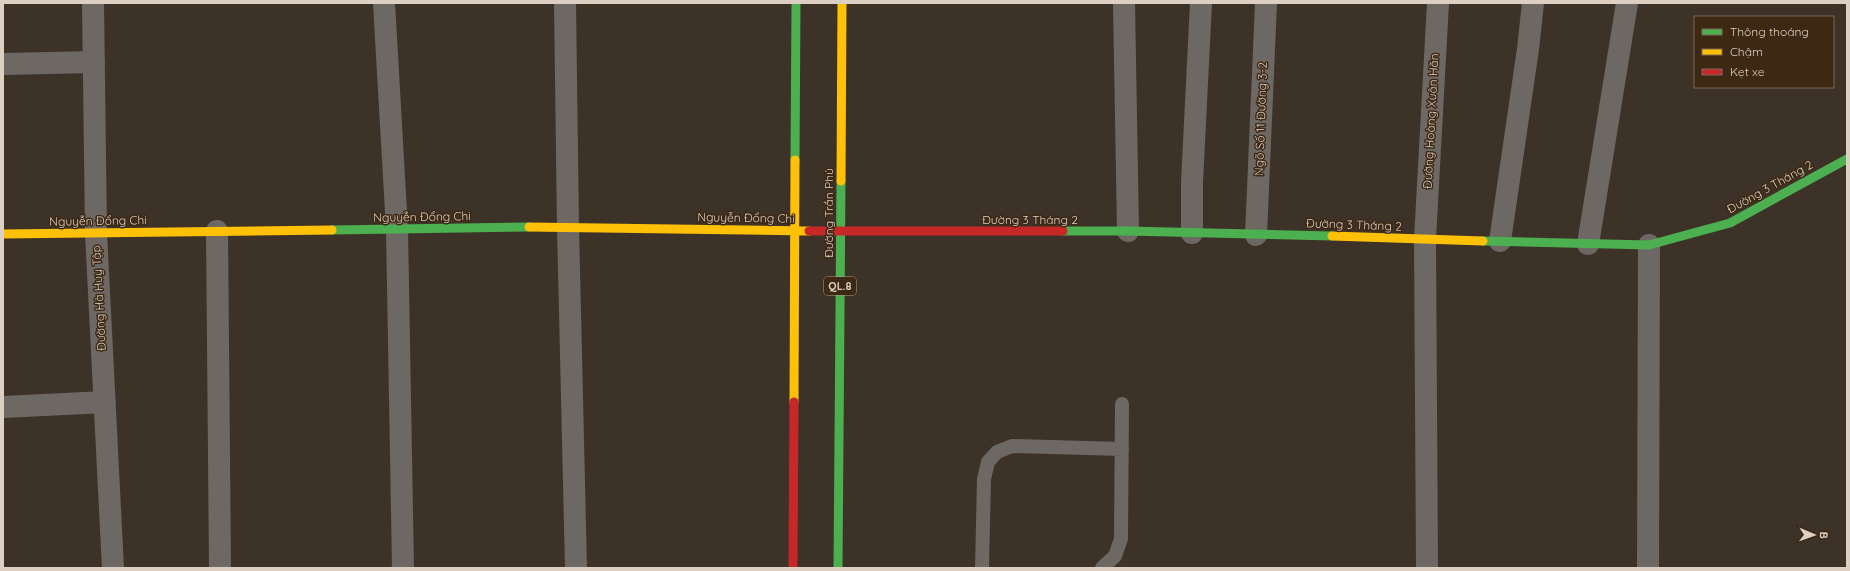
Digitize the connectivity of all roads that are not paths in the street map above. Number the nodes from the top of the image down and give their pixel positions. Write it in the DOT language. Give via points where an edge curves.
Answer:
graph roads {
  1 [pos="93,3"];
  2 [pos="384,3"];
  3 [pos="565,3"];
  4 [pos="796,3"];
  5 [pos="842,3"];
  6 [pos="1124,3"];
  7 [pos="1200,3"];
  8 [pos="1266,3"];
  9 [pos="1438,3"];
  10 [pos="1533,3"];
  11 [pos="1627,3"];
  12 [pos="94,62"];
  13 [pos="3,64"];
  14 [pos="1847,159"];
  15 [pos="568,227"];
  16 [pos="397,229"];
  17 [pos="217,231"];
  18 [pos="794,231"];
  19 [pos="840,232"];
  20 [pos="1128,232"];
  21 [pos="96,233"];
  22 [pos="1192,233"];
  23 [pos="3,234"];
  24 [pos="1256,235"];
  25 [pos="1425,239"];
  26 [pos="1500,241"];
  27 [pos="1588,244"];
  28 [pos="1649,245"];
  29 [pos="105,402"];
  30 [pos="1122,404"];
  31 [pos="3,407"];
  32 [pos="1122,449"];
  33 [pos="113,568"];
  34 [pos="220,568"];
  35 [pos="403,568"];
  36 [pos="576,568"];
  37 [pos="793,568"];
  38 [pos="838,568"];
  39 [pos="982,568"];
  40 [pos="1102,568"];
  41 [pos="1427,568"];
  42 [pos="1648,568"];
  1 -- 12 [label="street, Đường Hà Huy Tập"];
  2 -- 16 [label="street"];
  3 -- 15 [label="street"];
  4 -- 18 [label="main road"];
  5 -- 19 [label="main road, Đường Trần Phú / QL.8"];
  6 -- 20 [label="street"];
  7 -- 22 [label="street" via="1192,175"];
  8 -- 24 [label="street, Ngõ Số 11 Đường 3-2"];
  9 -- 25 [label="street, Đường Hoàng Xuân Hãn"];
  10 -- 26 [label="street"];
  11 -- 27 [label="street"];
  12 -- 13 [label="street"];
  12 -- 21 [label="street, Đường Hà Huy Tập"];
  14 -- 28 [label="main road, Đường 3 Tháng 2" via="1730,223"];
  15 -- 16 [label="main road, Nguyễn Đổng Chi"];
  15 -- 18 [label="main road, Nguyễn Đổng Chi"];
  15 -- 36 [label="street"];
  16 -- 17 [label="main road, Nguyễn Đổng Chi"];
  16 -- 35 [label="street"];
  17 -- 21 [label="main road, Nguyễn Đổng Chi"];
  17 -- 34 [label="street"];
  18 -- 19 [label="main road, Nguyễn Đổng Chi"];
  18 -- 37 [label="main road"];
  19 -- 20 [label="main road, Đường 3 Tháng 2"];
  19 -- 38 [label="main road, Đường Trần Phú / QL.8"];
  20 -- 22 [label="main road, Đường 3 Tháng 2"];
  21 -- 23 [label="main road, Nguyễn Đổng Chi"];
  21 -- 29 [label="street, Đường Hà Huy Tập"];
  22 -- 24 [label="main road, Đường 3 Tháng 2"];
  24 -- 25 [label="main road, Đường 3 Tháng 2"];
  25 -- 26 [label="main road, Đường 3 Tháng 2"];
  25 -- 41 [label="street, Đường Hoàng Xuân Hãn"];
  26 -- 27 [label="main road, Đường 3 Tháng 2"];
  27 -- 28 [label="main road, Đường 3 Tháng 2"];
  28 -- 42 [label="street"];
  29 -- 31 [label="street"];
  29 -- 33 [label="street, Đường Hà Huy Tập"];
  30 -- 32 [label="lane"];
  32 -- 39 [label="lane" via="1012,446 997,452 988,462 984,479"];
  32 -- 40 [label="lane" via="1121,539 1115,556"];
}
